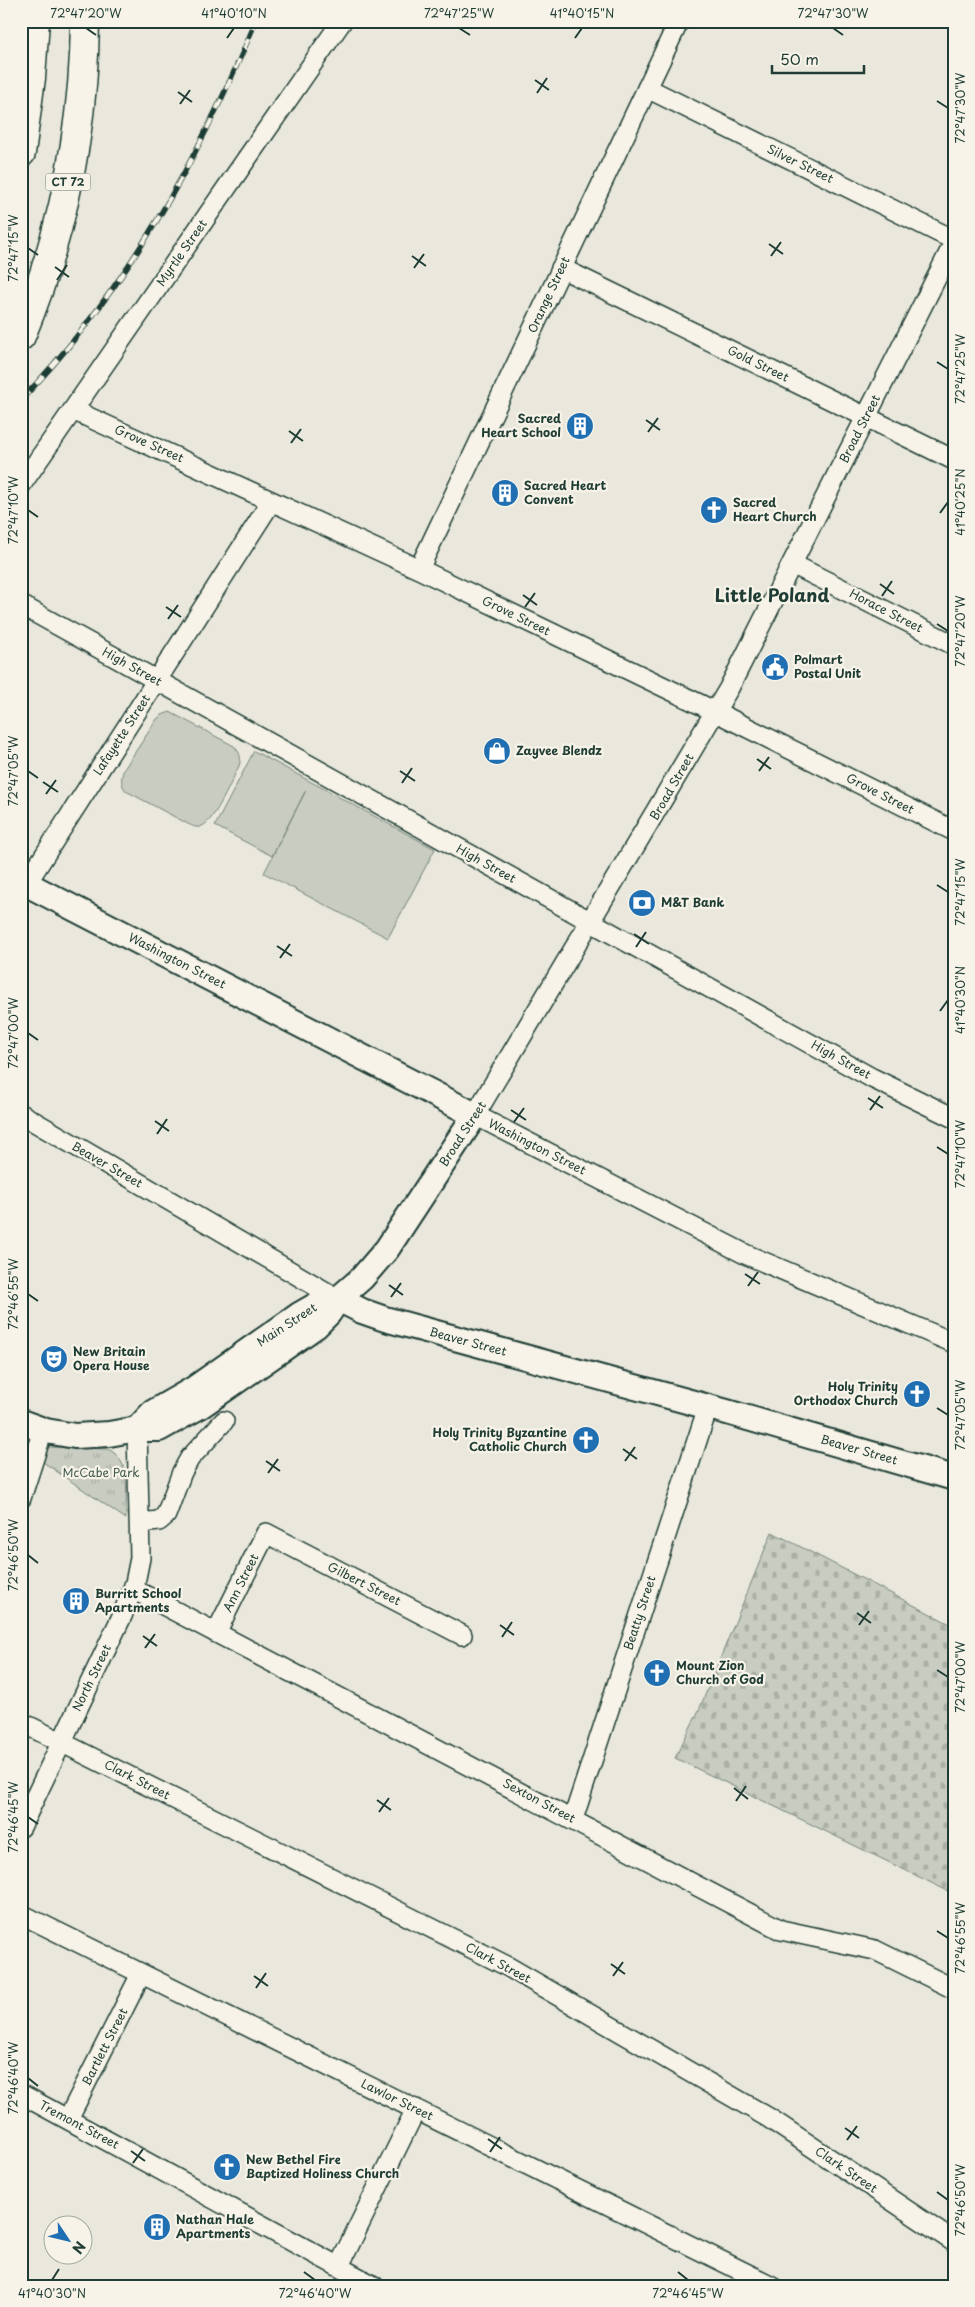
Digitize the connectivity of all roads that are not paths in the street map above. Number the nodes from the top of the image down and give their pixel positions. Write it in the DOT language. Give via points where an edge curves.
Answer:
graph roads {
  1 [pos="35,21"];
  2 [pos="86,21"];
  3 [pos="342,21"];
  4 [pos="679,21"];
  5 [pos="647,88"];
  6 [pos="21,153"];
  7 [pos="954,241"];
  8 [pos="561,268"];
  9 [pos="21,336"];
  10 [pos="73,410"];
  11 [pos="866,416"];
  12 [pos="954,460"];
  13 [pos="21,485"];
  14 [pos="271,502"];
  15 [pos="792,564"];
  16 [pos="419,569"];
  17 [pos="21,605"];
  18 [pos="954,645"];
  19 [pos="157,681"];
  20 [pos="716,712"];
  21 [pos="954,831"];
  22 [pos="23,885"];
  23 [pos="592,922"];
  24 [pos="21,1114"];
  25 [pos="475,1115"];
  26 [pos="954,1118"];
  27 [pos="338,1299"];
  28 [pos="954,1343"];
  29 [pos="708,1407"];
  30 [pos="224,1421"];
  31 [pos="32,1426"];
  32 [pos="137,1429"];
  33 [pos="954,1478"];
  34 [pos="21,1498"];
  35 [pos="140,1523"];
  36 [pos="266,1533"];
  37 [pos="133,1589"];
  38 [pos="216,1634"];
  39 [pos="462,1635"];
  40 [pos="21,1722"];
  41 [pos="62,1742"];
  42 [pos="573,1819"];
  43 [pos="21,1827"];
  44 [pos="21,1914"];
  45 [pos="141,1974"];
  46 [pos="954,1989"];
  47 [pos="21,2094"];
  48 [pos="416,2109"];
  49 [pos="68,2119"];
  50 [pos="954,2242"];
  51 [pos="339,2266"];
  52 [pos="374,2286"];
  53 [pos="772,2286"];
  1 -- 6 [label="highway" via="32,78"];
  2 -- 9 [label="highway, CT 72" via="81,98 69,175 49,257"];
  3 -- 10 [label="street, Myrtle Street"];
  4 -- 5 [label="street, Orange Street"];
  5 -- 7 [label="street, Silver Street"];
  5 -- 8 [label="street, Orange Street"];
  7 -- 11 [label="street, Broad Street"];
  8 -- 11 [label="street, Gold Street"];
  8 -- 16 [label="street, Orange Street"];
  10 -- 13 [label="street, Myrtle Street"];
  10 -- 14 [label="street, Grove Street"];
  11 -- 12 [label="street, Gold Street"];
  11 -- 15 [label="street, Broad Street"];
  14 -- 16 [label="street, Grove Street"];
  14 -- 19 [label="street, Lafayette Street"];
  15 -- 18 [label="street, Horace Street"];
  15 -- 20 [label="street, Broad Street"];
  16 -- 20 [label="street, Grove Street"];
  17 -- 19 [label="street, High Street"];
  19 -- 22 [label="street, Lafayette Street"];
  19 -- 23 [label="street, High Street"];
  20 -- 21 [label="street, Grove Street"];
  20 -- 23 [label="street, Broad Street"];
  22 -- 25 [label="main road, Washington Street"];
  23 -- 25 [label="street, Broad Street"];
  23 -- 26 [label="street, High Street" via="872,1078"];
  24 -- 27 [label="street, Beaver Street"];
  25 -- 27 [label="main road, Broad Street" via="387,1249"];
  25 -- 28 [label="street, Washington Street" via="745,1254"];
  27 -- 29 [label="main road, Beaver Street" via="362,1312 385,1319"];
  27 -- 32 [label="main road, Main Street" via="316,1326 191,1412 157,1430"];
  29 -- 33 [label="main road, Beaver Street"];
  29 -- 42 [label="street, Beatty Street"];
  30 -- 35 [label="street" via="190,1458 166,1516 159,1521"];
  31 -- 32 [label="main road, Main Street" via="84,1436"];
  31 -- 34 [label="street"];
  32 -- 35 [label="street, North Street"];
  35 -- 37 [label="street, North Street" via="140,1558"];
  36 -- 38 [label="street, Ann Street"];
  36 -- 39 [label="street, Gilbert Street"];
  37 -- 38 [label="street, Sexton Street"];
  37 -- 41 [label="street, North Street"];
  38 -- 42 [label="street, Sexton Street"];
  40 -- 41 [label="street, Clark Street"];
  41 -- 43 [label="street, North Street"];
  41 -- 50 [label="street, Clark Street" via="505,1965 769,2118"];
  42 -- 46 [label="street, Sexton Street" via="781,1930 875,1950"];
  44 -- 45 [label="street, Lawlor Street"];
  45 -- 48 [label="street, Lawlor Street"];
  45 -- 49 [label="street, Bartlett Street"];
  47 -- 49 [label="street, Tremont Street"];
  48 -- 51 [label="street"];
  48 -- 53 [label="street, Lawlor Street"];
  49 -- 51 [label="street, Tremont Street"];
  51 -- 52 [label="street, Tremont Street"];
}
